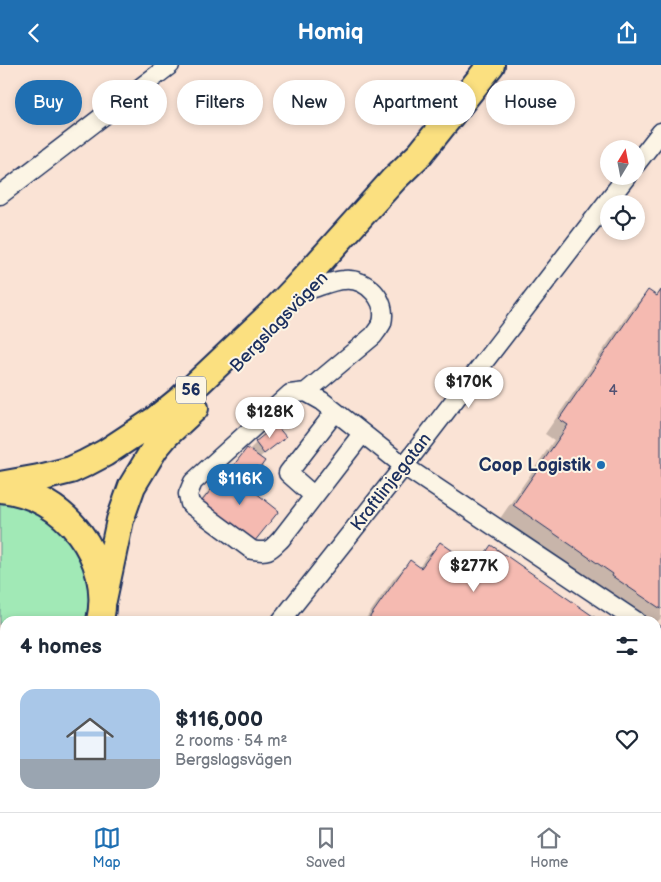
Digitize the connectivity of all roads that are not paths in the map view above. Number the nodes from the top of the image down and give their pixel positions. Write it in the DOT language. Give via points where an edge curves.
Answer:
graph roads {
  1 [pos="170,65"];
  2 [pos="491,65"];
  3 [pos="661,132"];
  4 [pos="645,152"];
  5 [pos="420,154"];
  6 [pos="620,185"];
  7 [pos="0,195"];
  8 [pos="314,288"];
  9 [pos="306,392"];
  10 [pos="335,412"];
  11 [pos="362,434"];
  12 [pos="404,466"];
  13 [pos="0,487"];
  14 [pos="314,496"];
  15 [pos="103,613"];
  16 [pos="286,616"];
  17 [pos="629,616"];
  1 -- 7 [label="street"];
  2 -- 5 [label="highway, Bergslagsvägen / 56"];
  3 -- 4 [label="street"];
  5 -- 8 [label="highway, Bergslagsvägen / 56" via="401,186"];
  5 -- 13 [label="highway, Bergslagsvägen / 56" via="273,312 155,420 105,453 71,470"];
  6 -- 12 [label="street, Kraftlinjegatan"];
  8 -- 9 [label="street" via="344,279 364,283 376,294 383,310 381,324 373,336"];
  8 -- 15 [label="highway, Bergslagsvägen / 56" via="166,435 149,457 132,486 120,520"];
  9 -- 10 [label="street"];
  9 -- 14 [label="street" via="290,394 263,417 193,482 188,494 190,504 252,550 261,552 269,551 281,539"];
  10 -- 11 [label="street"];
  10 -- 14 [label="street" via="288,473"];
  11 -- 12 [label="street"];
  11 -- 14 [label="street"];
  12 -- 16 [label="street, Kraftlinjegatan"];
  12 -- 17 [label="street"];
  13 -- 15 [label="highway, 56" via="42,501 74,526 98,568"];
}
